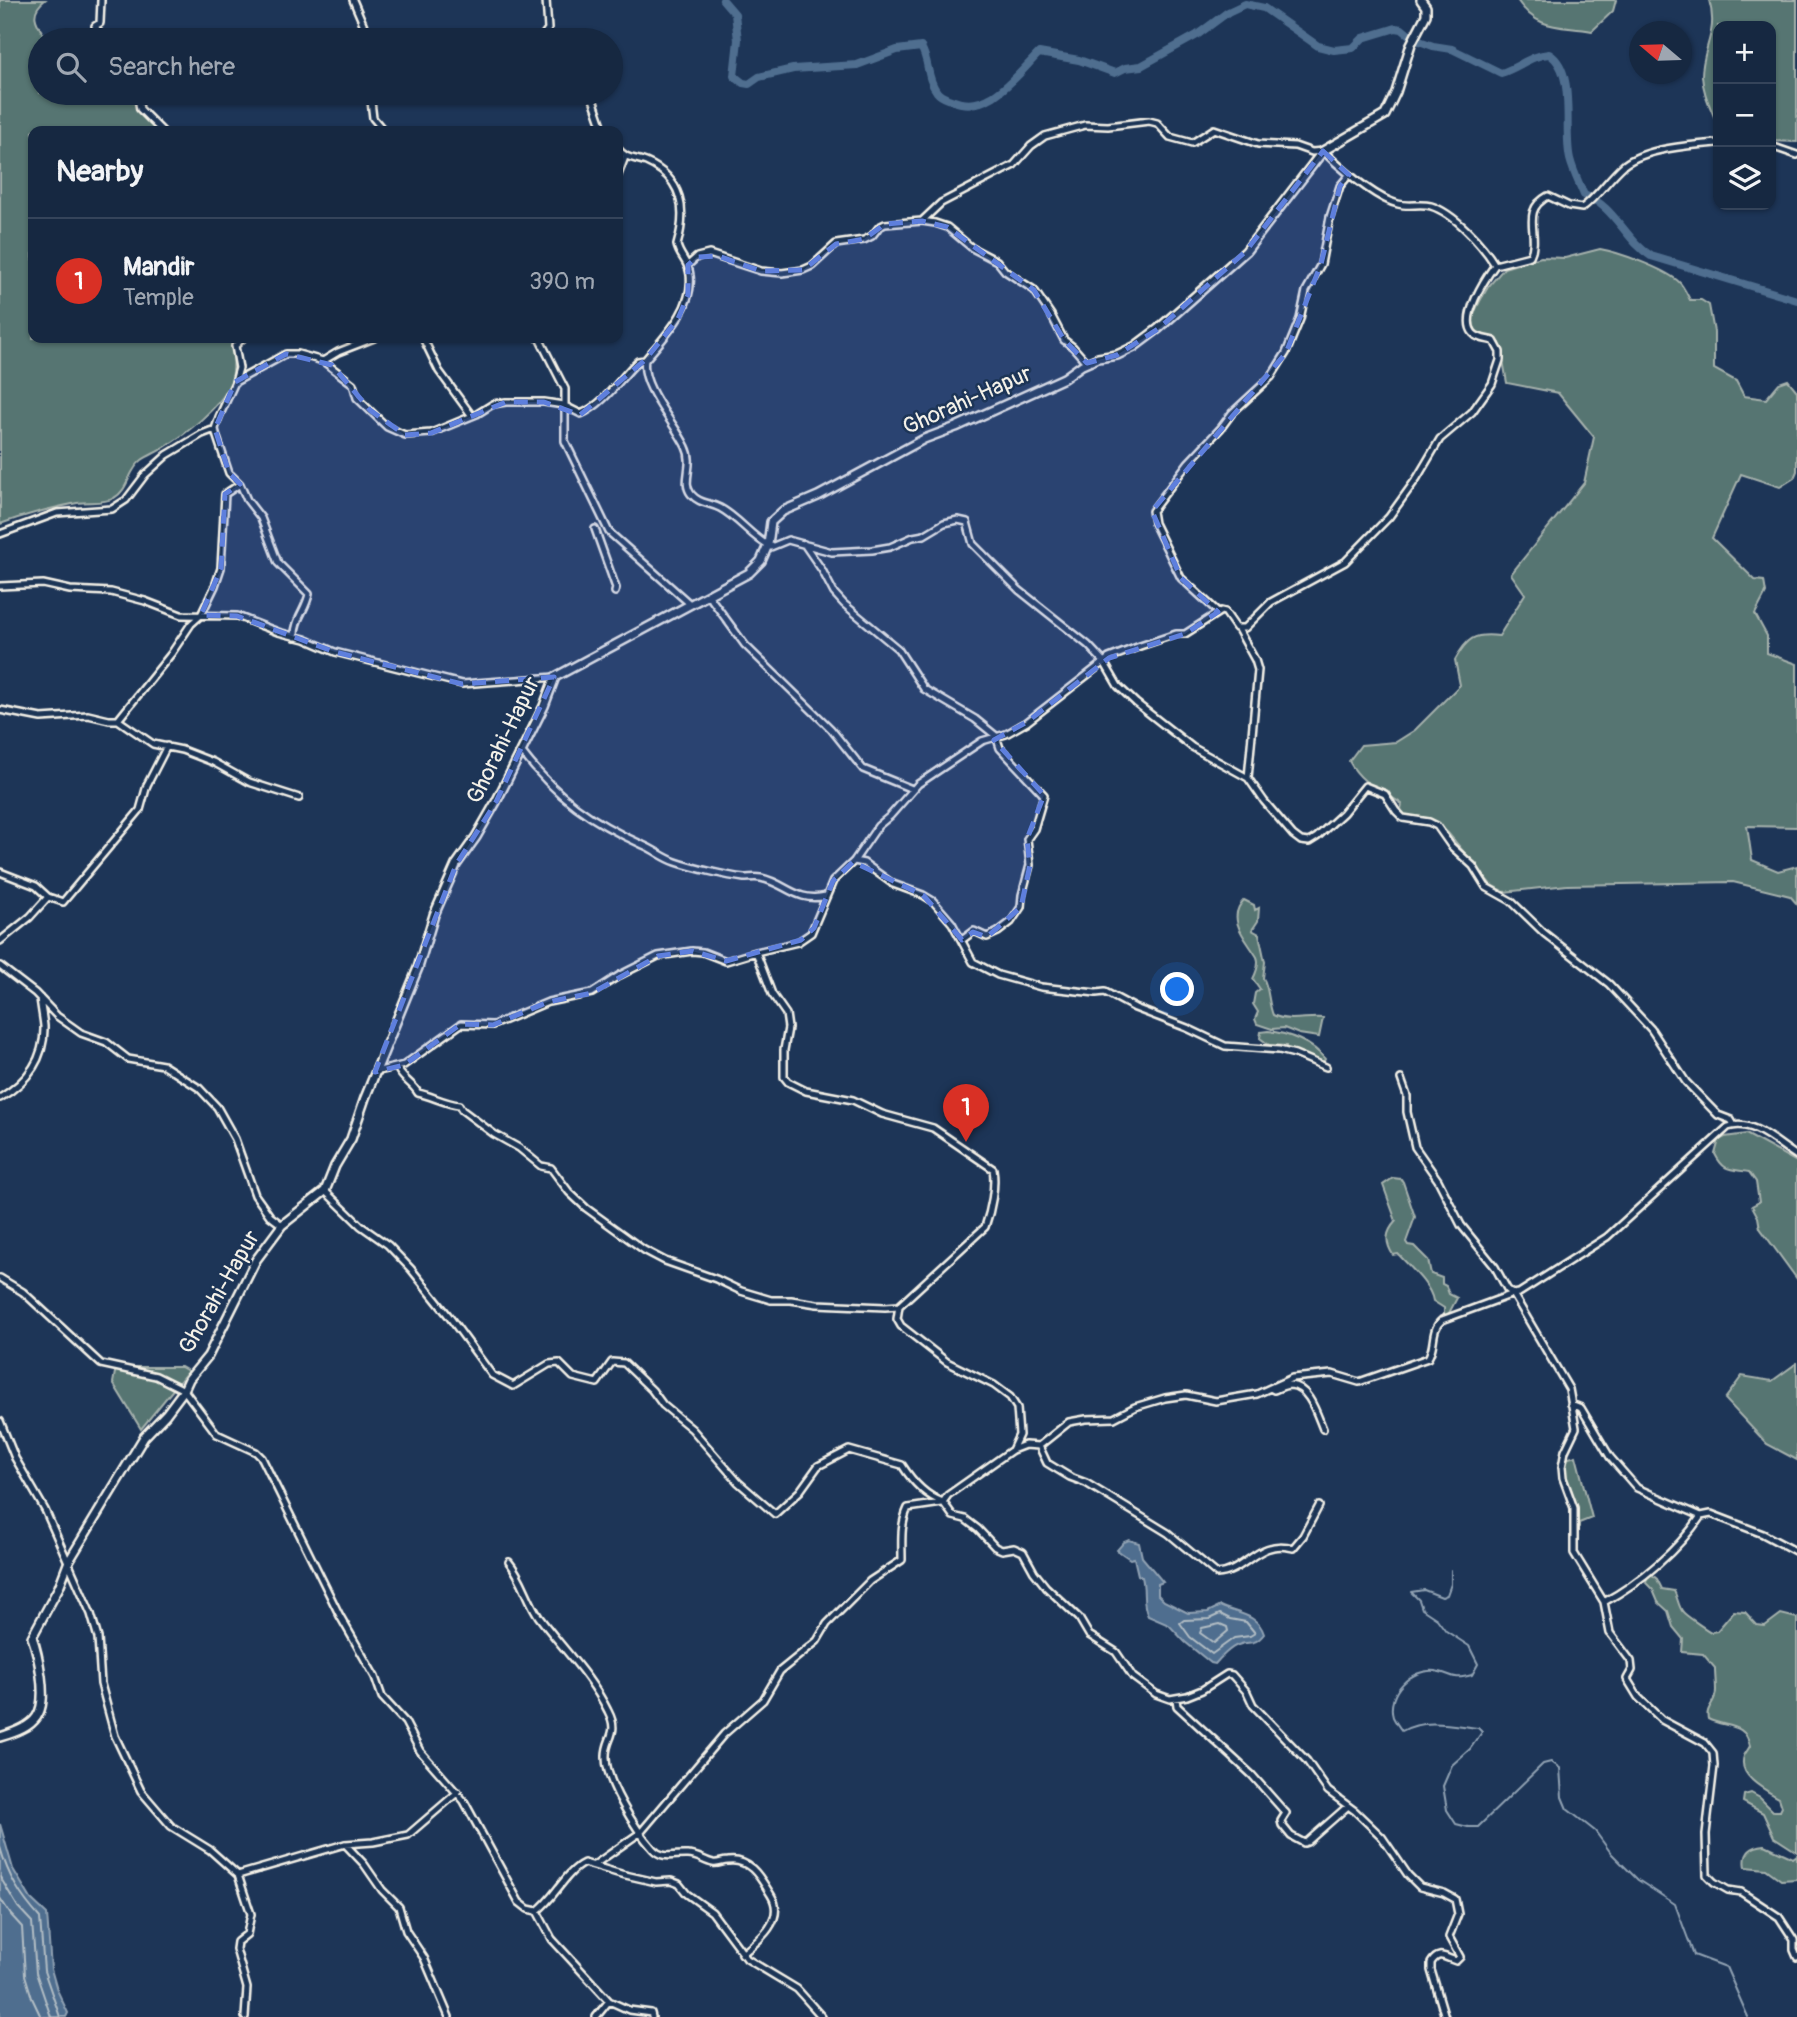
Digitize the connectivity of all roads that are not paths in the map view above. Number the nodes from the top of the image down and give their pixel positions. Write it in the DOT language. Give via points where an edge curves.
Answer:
graph roads {
  1 [pos="101,0"];
  2 [pos="353,0"];
  3 [pos="546,0"];
  4 [pos="1421,0"];
  5 [pos="96,28"];
  6 [pos="365,28"];
  7 [pos="548,28"];
  8 [pos="139,105"];
  9 [pos="371,105"];
  10 [pos="595,105"];
  11 [pos="157,126"];
  12 [pos="380,126"];
  13 [pos="602,126"];
  14 [pos="1713,143"];
  15 [pos="1774,147"];
  16 [pos="1323,151"];
  17 [pos="623,155"];
  18 [pos="1797,155"];
  19 [pos="625,157"];
  20 [pos="623,162"];
  21 [pos="1349,175"];
  22 [pos="922,221"];
  23 [pos="688,265"];
  24 [pos="1494,265"];
  25 [pos="238,343"];
  26 [pos="361,343"];
  27 [pos="425,343"];
  28 [pos="542,343"];
  29 [pos="645,360"];
  30 [pos="323,361"];
  31 [pos="1087,363"];
  32 [pos="235,382"];
  33 [pos="564,405"];
  34 [pos="472,416"];
  35 [pos="215,429"];
  36 [pos="240,484"];
  37 [pos="595,529"];
  38 [pos="608,530"];
  39 [pos="0,534"];
  40 [pos="598,537"];
  41 [pos="804,544"];
  42 [pos="768,545"];
  43 [pos="0,586"];
  44 [pos="615,592"];
  45 [pos="709,596"];
  46 [pos="690,604"];
  47 [pos="1218,612"];
  48 [pos="201,615"];
  49 [pos="1238,629"];
  50 [pos="295,637"];
  51 [pos="1104,662"];
  52 [pos="555,677"];
  53 [pos="0,710"];
  54 [pos="118,720"];
  55 [pos="996,736"];
  56 [pos="167,746"];
  57 [pos="521,751"];
  58 [pos="1248,778"];
  59 [pos="912,789"];
  60 [pos="299,799"];
  61 [pos="854,861"];
  62 [pos="0,872"];
  63 [pos="826,896"];
  64 [pos="48,897"];
  65 [pos="962,940"];
  66 [pos="0,941"];
  67 [pos="756,952"];
  68 [pos="0,966"];
  69 [pos="40,998"];
  70 [pos="397,1067"];
  71 [pos="1326,1067"];
  72 [pos="375,1072"];
  73 [pos="1401,1079"];
  74 [pos="0,1098"];
  75 [pos="1734,1125"];
  76 [pos="1797,1156"];
  77 [pos="325,1191"];
  78 [pos="282,1225"];
  79 [pos="0,1278"];
  80 [pos="1513,1294"];
  81 [pos="900,1306"];
  82 [pos="1270,1388"];
  83 [pos="184,1390"];
  84 [pos="1571,1404"];
  85 [pos="0,1421"];
  86 [pos="1322,1429"];
  87 [pos="1039,1446"];
  88 [pos="1012,1450"];
  89 [pos="943,1502"];
  90 [pos="1319,1506"];
  91 [pos="1701,1516"];
  92 [pos="1797,1552"];
  93 [pos="69,1561"];
  94 [pos="509,1562"];
  95 [pos="1605,1602"];
  96 [pos="1176,1699"];
  97 [pos="0,1737"];
  98 [pos="458,1792"];
  99 [pos="1348,1806"];
  100 [pos="641,1832"];
  101 [pos="345,1844"];
  102 [pos="594,1865"];
  103 [pos="238,1875"];
  104 [pos="537,1911"];
  105 [pos="741,1954"];
  106 [pos="1797,1957"];
  107 [pos="609,2001"];
  108 [pos="245,2017"];
  109 [pos="449,2017"];
  110 [pos="596,2017"];
  111 [pos="652,2017"];
  112 [pos="822,2017"];
  113 [pos="1446,2017"];
  1 -- 5 [label="street"];
  2 -- 6 [label="street"];
  3 -- 7 [label="street"];
  4 -- 16 [label="street, Ghorahi-Hapur" via="1426,15 1385,115"];
  8 -- 11 [label="street"];
  9 -- 12 [label="street"];
  10 -- 13 [label="street"];
  14 -- 24 [label="street" via="1638,156 1582,208 1545,196 1531,217 1534,245 1530,256"];
  15 -- 18 [label="street"];
  16 -- 21 [label="street"];
  16 -- 22 [label="street" via="1258,144 1214,128 1192,142 1170,137 1149,121 1085,125 1045,136 1014,165 947,200"];
  16 -- 31 [label="street, Ghorahi-Hapur" via="1246,251 1134,347"];
  17 -- 19 [label="street"];
  19 -- 20 [label="street"];
  19 -- 23 [label="street" via="657,167 675,186 680,195 682,230 677,245"];
  21 -- 24 [label="street" via="1395,203 1444,212 1471,234"];
  21 -- 47 [label="street" via="1340,186 1321,264 1306,291 1286,352 1271,377 1231,413 1152,512 1181,578"];
  22 -- 23 [label="street" via="885,224 864,240 836,244 803,270 761,271 709,254"];
  22 -- 31 [label="street" via="947,227 1034,290 1064,340"];
  23 -- 29 [label="street" via="690,284 684,310"];
  24 -- 49 [label="street" via="1468,321 1473,333 1494,341 1500,352 1492,384 1472,412 1440,439 1389,517 1345,562 1271,603 1245,628"];
  25 -- 32 [label="street"];
  26 -- 30 [label="street"];
  27 -- 34 [label="street" via="439,371"];
  28 -- 33 [label="street" via="565,388"];
  29 -- 33 [label="street" via="638,361 592,409 581,414"];
  29 -- 42 [label="street" via="655,396 688,449 688,490"];
  30 -- 32 [label="street" via="286,354"];
  30 -- 34 [label="street" via="353,384 357,398 396,433 431,433"];
  31 -- 42 [label="street, Ghorahi-Hapur" via="783,511 771,522"];
  32 -- 35 [label="street"];
  33 -- 34 [label="street" via="506,402"];
  33 -- 38 [label="street" via="565,441"];
  35 -- 36 [label="street" via="229,473"];
  35 -- 39 [label="street" via="167,455 112,509 57,513"];
  36 -- 48 [label="street" via="225,494 221,568"];
  36 -- 50 [label="street" via="261,519 278,563 309,594 294,628"];
  37 -- 40 [label="street"];
  38 -- 40 [label="street"];
  38 -- 46 [label="street"];
  40 -- 44 [label="street"];
  41 -- 42 [label="street" via="788,540"];
  41 -- 51 [label="street" via="832,552 872,550 924,536 944,523 967,522 973,544"];
  41 -- 55 [label="street" via="834,593 898,649 924,689"];
  42 -- 45 [label="street, Ghorahi-Hapur" via="750,573"];
  43 -- 48 [label="street" via="43,584 111,592 175,614"];
  45 -- 46 [label="street, Ghorahi-Hapur"];
  45 -- 59 [label="street" via="745,645 831,729 863,769"];
  46 -- 52 [label="street, Ghorahi-Hapur"];
  47 -- 49 [label="street" via="1225,612"];
  47 -- 51 [label="street" via="1185,634 1127,650"];
  48 -- 50 [label="street" via="237,616"];
  48 -- 54 [label="street"];
  49 -- 58 [label="street" via="1258,670"];
  50 -- 52 [label="street" via="335,652 462,684"];
  51 -- 55 [label="street" via="1027,722"];
  51 -- 58 [label="street" via="1118,686 1173,733"];
  52 -- 57 [label="street, Ghorahi-Hapur"];
  53 -- 54 [label="street" via="41,718 67,715"];
  54 -- 56 [label="street" via="153,744"];
  55 -- 59 [label="street"];
  55 -- 65 [label="street" via="1000,748 1044,795 1027,839 1030,865 1021,907 998,932 987,937 974,932"];
  56 -- 60 [label="street"];
  56 -- 64 [label="street" via="140,810 63,902"];
  57 -- 63 [label="street" via="577,809 664,858 765,879 805,898"];
  57 -- 72 [label="street, Ghorahi-Hapur" via="476,837 456,865"];
  58 -- 75 [label="street" via="1301,841 1317,837 1365,786 1385,794 1404,818 1437,826 1486,887 1511,901 1609,984 1651,1028 1686,1082"];
  59 -- 61 [label="street"];
  61 -- 63 [label="street" via="833,881"];
  61 -- 65 [label="street" via="933,901"];
  62 -- 64 [label="street" via="36,886"];
  63 -- 67 [label="street" via="811,933 798,942"];
  64 -- 66 [label="street"];
  65 -- 71 [label="street" via="973,962 998,975 1066,990 1105,992 1225,1046 1279,1050"];
  67 -- 70 [label="street" via="726,961 692,951 658,956 592,993 548,1002 493,1025 461,1024"];
  67 -- 81 [label="street" via="772,994 786,1014 784,1077 788,1082 933,1128 993,1168 991,1210 985,1227"];
  68 -- 69 [label="street"];
  69 -- 74 [label="street" via="44,1028 35,1064 29,1077"];
  69 -- 78 [label="street" via="81,1033 114,1047 128,1059 163,1065 199,1088 217,1107 235,1139 255,1195"];
  70 -- 72 [label="street"];
  70 -- 81 [label="street" via="418,1093 459,1105 494,1134 551,1168 586,1208 665,1261 771,1300"];
  72 -- 77 [label="street, Ghorahi-Hapur" via="351,1139"];
  73 -- 80 [label="street" via="1415,1147 1461,1225"];
  75 -- 76 [label="street" via="1751,1127"];
  75 -- 80 [label="street" via="1607,1237"];
  77 -- 78 [label="street, Ghorahi-Hapur"];
  77 -- 89 [label="street" via="388,1245 492,1375 513,1386 549,1364 559,1363 573,1377 597,1383 612,1362 624,1363 738,1482 775,1514 818,1466 849,1451 902,1465 933,1498"];
  78 -- 83 [label="street, Ghorahi-Hapur" via="256,1259 208,1356"];
  79 -- 83 [label="street" via="23,1292 101,1364 156,1376"];
  80 -- 82 [label="street" via="1442,1320 1435,1327 1431,1354 1424,1361 1359,1382 1332,1374 1292,1378"];
  80 -- 84 [label="street" via="1567,1384"];
  81 -- 88 [label="street" via="897,1319 916,1339 1010,1397 1019,1422"];
  82 -- 86 [label="street" via="1298,1388 1318,1412"];
  82 -- 87 [label="street" via="1216,1401 1182,1395 1135,1407 1114,1418 1069,1422"];
  83 -- 93 [label="street, Ghorahi-Hapur" via="144,1437"];
  83 -- 98 [label="street" via="218,1434 262,1458 382,1697 405,1722 420,1751"];
  84 -- 91 [label="street" via="1581,1408 1610,1457 1637,1488"];
  84 -- 95 [label="street" via="1576,1428 1562,1467 1574,1508 1574,1553"];
  85 -- 93 [label="street"];
  87 -- 88 [label="street"];
  87 -- 90 [label="street" via="1047,1463 1168,1533 1217,1574 1279,1544 1293,1548"];
  88 -- 89 [label="street"];
  89 -- 96 [label="street" via="953,1516 965,1519 995,1547 1023,1552 1046,1587 1079,1618 1094,1640 1116,1652 1133,1677 1156,1694"];
  89 -- 100 [label="street" via="908,1508 900,1545 902,1560 870,1581 817,1640 780,1671 763,1700 724,1734"];
  91 -- 92 [label="street" via="1711,1514"];
  91 -- 95 [label="street" via="1666,1555"];
  93 -- 97 [label="street, Ghorahi-Hapur" via="32,1637 38,1651 43,1705 36,1719 20,1731"];
  93 -- 103 [label="street" via="98,1638 101,1685 115,1736 141,1791 171,1826 210,1850"];
  94 -- 100 [label="street" via="520,1575 537,1614 609,1713 614,1733 606,1765 617,1796"];
  95 -- 106 [label="street" via="1610,1633 1631,1661 1628,1679 1638,1697 1662,1720 1705,1743 1713,1753 1707,1875 1779,1917 1794,1940"];
  96 -- 99 [label="street" via="1233,1675 1253,1705 1307,1760 1328,1791"];
  96 -- 99 [label="street" via="1177,1706 1286,1813 1282,1825 1297,1840 1307,1842"];
  98 -- 101 [label="street" via="408,1835"];
  98 -- 104 [label="street" via="513,1895"];
  99 -- 113 [label="street" via="1382,1837 1420,1887 1457,1901 1458,1914 1449,1937 1460,1957 1456,1961 1438,1956 1431,1962"];
  100 -- 102 [label="street"];
  100 -- 105 [label="street" via="659,1854 689,1855 715,1863 734,1861 757,1872 774,1900 775,1917 758,1941"];
  101 -- 103 [label="street"];
  101 -- 109 [label="street" via="399,1907 406,1931 424,1958"];
  102 -- 104 [label="street" via="584,1863 575,1868"];
  102 -- 105 [label="street" via="679,1884 715,1916"];
  103 -- 108 [label="street" via="251,1914 249,1931 236,1949 247,1987"];
  104 -- 107 [label="street" via="552,1939"];
  105 -- 112 [label="street" via="797,1989"];
  107 -- 110 [label="street"];
  107 -- 111 [label="street"];
}
